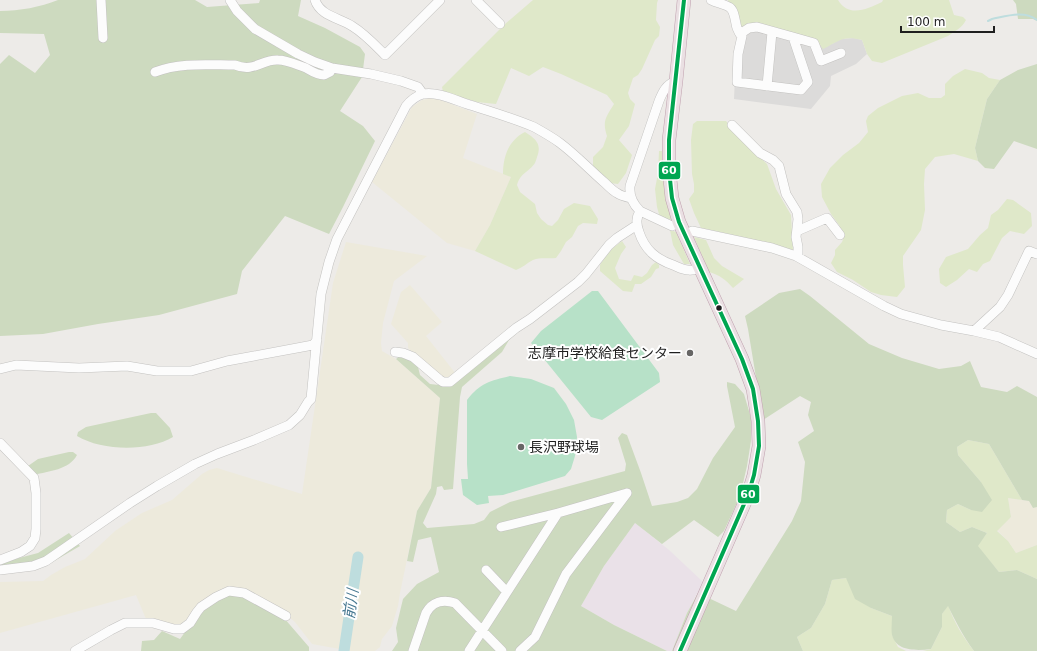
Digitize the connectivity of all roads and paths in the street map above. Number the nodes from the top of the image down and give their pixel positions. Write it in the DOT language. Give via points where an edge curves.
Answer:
graph roads {
  1 [pos="101,0"];
  2 [pos="230,0"];
  3 [pos="315,0"];
  4 [pos="440,0"];
  5 [pos="476,0"];
  6 [pos="684,0"];
  7 [pos="711,0"];
  8 [pos="500,24"];
  9 [pos="772,32"];
  10 [pos="740,34"];
  11 [pos="793,37"];
  12 [pos="103,38"];
  13 [pos="841,53"];
  14 [pos="332,68"];
  15 [pos="155,72"];
  16 [pos="676,81"];
  17 [pos="767,86"];
  18 [pos="423,94"];
  19 [pos="732,125"];
  20 [pos="631,198"];
  21 [pos="640,210"];
  22 [pos="637,225"];
  23 [pos="672,226"];
  24 [pos="692,231"];
  25 [pos="797,231"];
  26 [pos="840,235"];
  27 [pos="1037,254"];
  28 [pos="798,257"];
  29 [pos="701,268"];
  30 [pos="974,331"];
  31 [pos="317,340"];
  32 [pos="395,352"];
  33 [pos="1037,354"];
  34 [pos="0,369"];
  35 [pos="0,443"];
  36 [pos="558,512"];
  37 [pos="501,527"];
  38 [pos="0,560"];
  39 [pos="0,570"];
  40 [pos="486,570"];
  41 [pos="506,592"];
  42 [pos="286,616"];
  43 [pos="482,630"];
  44 [pos="76,651"];
  45 [pos="413,651"];
  46 [pos="469,651"];
  47 [pos="502,651"];
  48 [pos="520,651"];
  49 [pos="680,651"];
  1 -- 12 [label="street"];
  2 -- 14 [label="street" via="255,29 298,54"];
  3 -- 4 [label="street" via="326,14 352,25 385,56"];
  5 -- 8 [label="street"];
  6 -- 16 [label="highway"];
  7 -- 10 [label="street" via="732,9"];
  9 -- 10 [label="street" via="757,27 749,28"];
  9 -- 11 [label="street"];
  9 -- 17 [label="street"];
  10 -- 17 [label="street" via="742,36 738,54 737,82"];
  11 -- 13 [label="street" via="814,43 821,61"];
  11 -- 17 [label="street" via="808,82 802,90"];
  14 -- 15 [label="street" via="324,74 315,73 278,60 247,68 235,65 200,65 166,68"];
  14 -- 18 [label="street" via="401,80 418,87"];
  16 -- 20 [label="street" via="663,92 659,101 630,186"];
  16 -- 29 [label="highway" via="669,140 672,198 679,222"];
  18 -- 20 [label="street" via="442,96 532,127 559,142 617,193"];
  18 -- 31 [label="street" via="406,106 337,239 322,294"];
  19 -- 25 [label="street" via="760,153 779,166 786,194 797,212"];
  20 -- 21 [label="street"];
  21 -- 22 [label="street" via="636,218"];
  21 -- 23 [label="street"];
  22 -- 29 [label="street" via="642,240 653,254 684,270"];
  22 -- 32 [label="street" via="609,245 578,282 450,382 440,380 413,357"];
  24 -- 28 [label="street" via="772,248"];
  25 -- 26 [label="street" via="827,218"];
  25 -- 28 [label="street"];
  27 -- 30 [label="street" via="1029,251 1000,307"];
  28 -- 30 [label="street" via="901,314"];
  29 -- 49 [label="highway" via="753,389 759,446 748,495"];
  30 -- 33 [label="street" via="998,337"];
  31 -- 34 [label="street" via="313,345 227,361 191,371 157,371 127,366 79,368 16,365"];
  31 -- 39 [label="street" via="311,399 289,425 195,464 130,503 46,561 33,566"];
  35 -- 38 [label="street" via="34,478 36,493 35,538 30,546 21,552"];
  36 -- 37 [label="street"];
  36 -- 41 [label="street"];
  36 -- 48 [label="street" via="627,494 566,574 535,637"];
  40 -- 41 [label="street"];
  41 -- 43 [label="street"];
  42 -- 44 [label="street" via="244,593 230,591 201,607 190,623 182,629 153,623 125,623"];
  43 -- 45 [label="street" via="454,603 447,600 433,605 426,613"];
  43 -- 46 [label="street"];
  43 -- 47 [label="street"];
}
